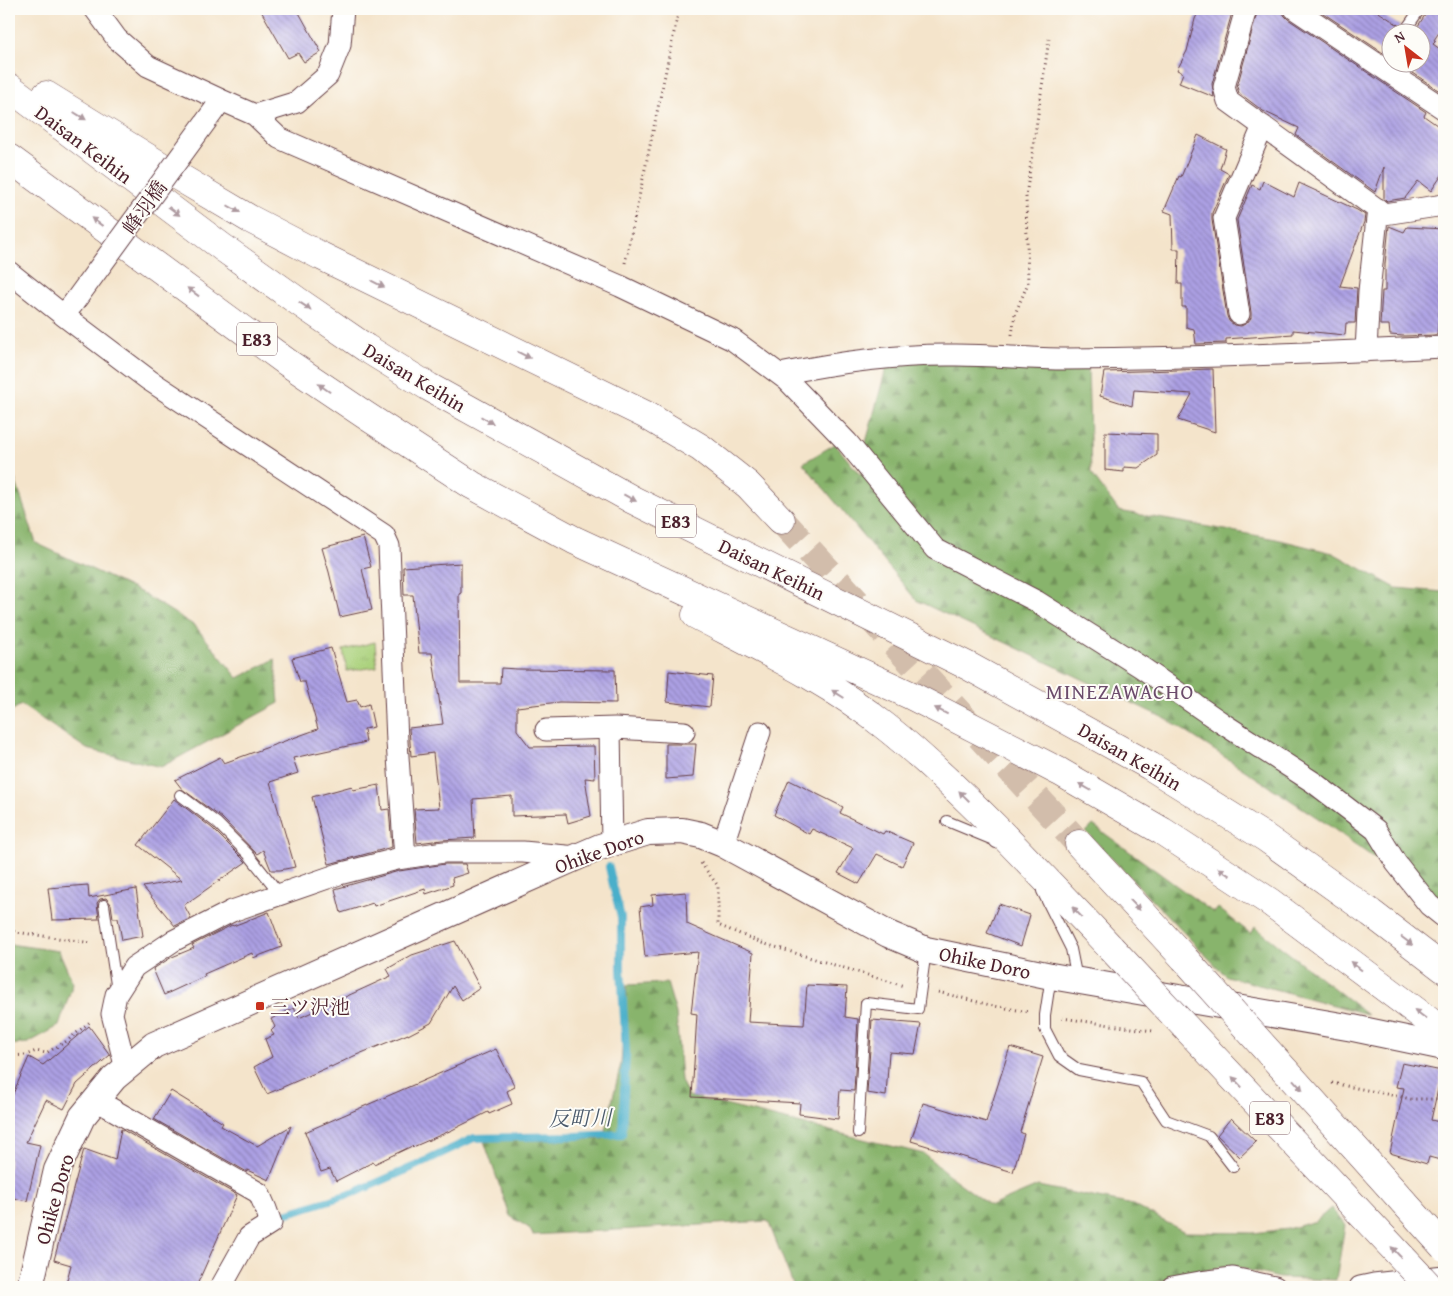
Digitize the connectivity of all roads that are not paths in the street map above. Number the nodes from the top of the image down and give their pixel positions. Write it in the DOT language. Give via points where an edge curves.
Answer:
graph roads {
  1 [pos="94,9"];
  2 [pos="343,9"];
  3 [pos="1246,9"];
  4 [pos="1295,9"];
  5 [pos="1420,9"];
  6 [pos="1411,22"];
  7 [pos="1380,57"];
  8 [pos="9,72"];
  9 [pos="1400,72"];
  10 [pos="9,87"];
  11 [pos="218,104"];
  12 [pos="1444,109"];
  13 [pos="255,115"];
  14 [pos="1263,126"];
  15 [pos="9,158"];
  16 [pos="1444,205"];
  17 [pos="1378,209"];
  18 [pos="9,272"];
  19 [pos="67,310"];
  20 [pos="1240,314"];
  21 [pos="1444,347"];
  22 [pos="1366,350"];
  23 [pos="780,374"];
  24 [pos="365,415"];
  25 [pos="781,520"];
  26 [pos="610,728"];
  27 [pos="546,730"];
  28 [pos="684,732"];
  29 [pos="760,732"];
  30 [pos="180,795"];
  31 [pos="947,822"];
  32 [pos="612,843"];
  33 [pos="724,844"];
  34 [pos="1079,844"];
  35 [pos="577,857"];
  36 [pos="405,858"];
  37 [pos="280,894"];
  38 [pos="104,905"];
  39 [pos="1444,918"];
  40 [pos="926,950"];
  41 [pos="1444,969"];
  42 [pos="1051,976"];
  43 [pos="1078,980"];
  44 [pos="116,998"];
  45 [pos="1444,1032"];
  46 [pos="1444,1047"];
  47 [pos="126,1068"];
  48 [pos="96,1100"];
  49 [pos="858,1133"];
  50 [pos="1233,1167"];
  51 [pos="1444,1247"];
  52 [pos="1444,1276"];
  53 [pos="30,1287"];
  54 [pos="221,1287"];
  55 [pos="1172,1287"];
  56 [pos="1275,1287"];
  57 [pos="1360,1287"];
  58 [pos="1430,1287"];
  1 -- 11 [label="street" via="117,39 148,66"];
  2 -- 13 [label="street" via="340,45 328,74 297,102"];
  3 -- 14 [label="street" via="1224,87 1228,101"];
  4 -- 7 [label="street"];
  5 -- 6 [label="lane"];
  8 -- 25 [label="highway, one-way" via="250,219 646,414 701,448 748,485"];
  9 -- 12 [label="street"];
  10 -- 41 [label="highway, Daisan Keihin / E83, one-way" via="222,247 366,348 429,387 633,500 970,667 1150,766 1266,838"];
  11 -- 13 [label="street"];
  11 -- 19 [label="street, 峰羽橋, bridge"];
  13 -- 23 [label="street" via="279,138 620,286 733,340"];
  14 -- 17 [label="street"];
  14 -- 20 [label="street" via="1224,218"];
  24 -- 15 [label="highway, E83, one-way" via="288,363"];
  16 -- 17 [label="street" via="1384,214"];
  17 -- 22 [label="street"];
  18 -- 19 [label="street"];
  19 -- 36 [label="street" via="149,380 384,535 389,546"];
  21 -- 22 [label="street"];
  22 -- 23 [label="street" via="1083,359 956,355 888,357"];
  23 -- 39 [label="street" via="847,442 935,550 1036,601 1313,782 1376,830 1396,863 1429,905"];
  45 -- 24 [label="highway, E83, one-way" via="1270,902 1162,831 1060,772 910,695 574,540 472,485"];
  58 -- 24 [label="highway, E83, one-way, bridge" via="1040,873 946,778 885,726 779,659 569,550 469,493"];
  26 -- 27 [label="street"];
  26 -- 28 [label="street"];
  26 -- 32 [label="street"];
  29 -- 33 [label="street"];
  30 -- 37 [label="lane" via="217,823 248,854"];
  31 -- 43 [label="lane" via="993,840 1037,880 1072,949"];
  32 -- 33 [label="street, Ohike Doro" via="648,832 682,831"];
  32 -- 35 [label="street, Ohike Doro"];
  33 -- 40 [label="street, Ohike Doro" via="888,934"];
  34 -- 51 [label="highway, E83, one-way, bridge"];
  35 -- 36 [label="street" via="523,852 444,852"];
  35 -- 47 [label="street, Ohike Doro" via="154,1045"];
  36 -- 37 [label="street" via="339,874"];
  37 -- 44 [label="street" via="232,911 173,941 134,967"];
  38 -- 44 [label="lane"];
  40 -- 42 [label="street, Ohike Doro"];
  40 -- 49 [label="lane" via="918,1009 866,1003"];
  42 -- 43 [label="street, Ohike Doro"];
  42 -- 50 [label="lane" via="1045,1029 1060,1056 1079,1070 1141,1082 1166,1120 1209,1136"];
  43 -- 46 [label="street, Ohike Doro"];
  44 -- 47 [label="street" via="112,1014"];
  47 -- 48 [label="street, Ohike Doro"];
  48 -- 53 [label="street, Ohike Doro" via="82,1117 57,1170"];
  48 -- 54 [label="street" via="259,1193 270,1223 249,1237"];
  52 -- 57 [label="street"];
  55 -- 56 [label="street" via="1233,1278"];
}
